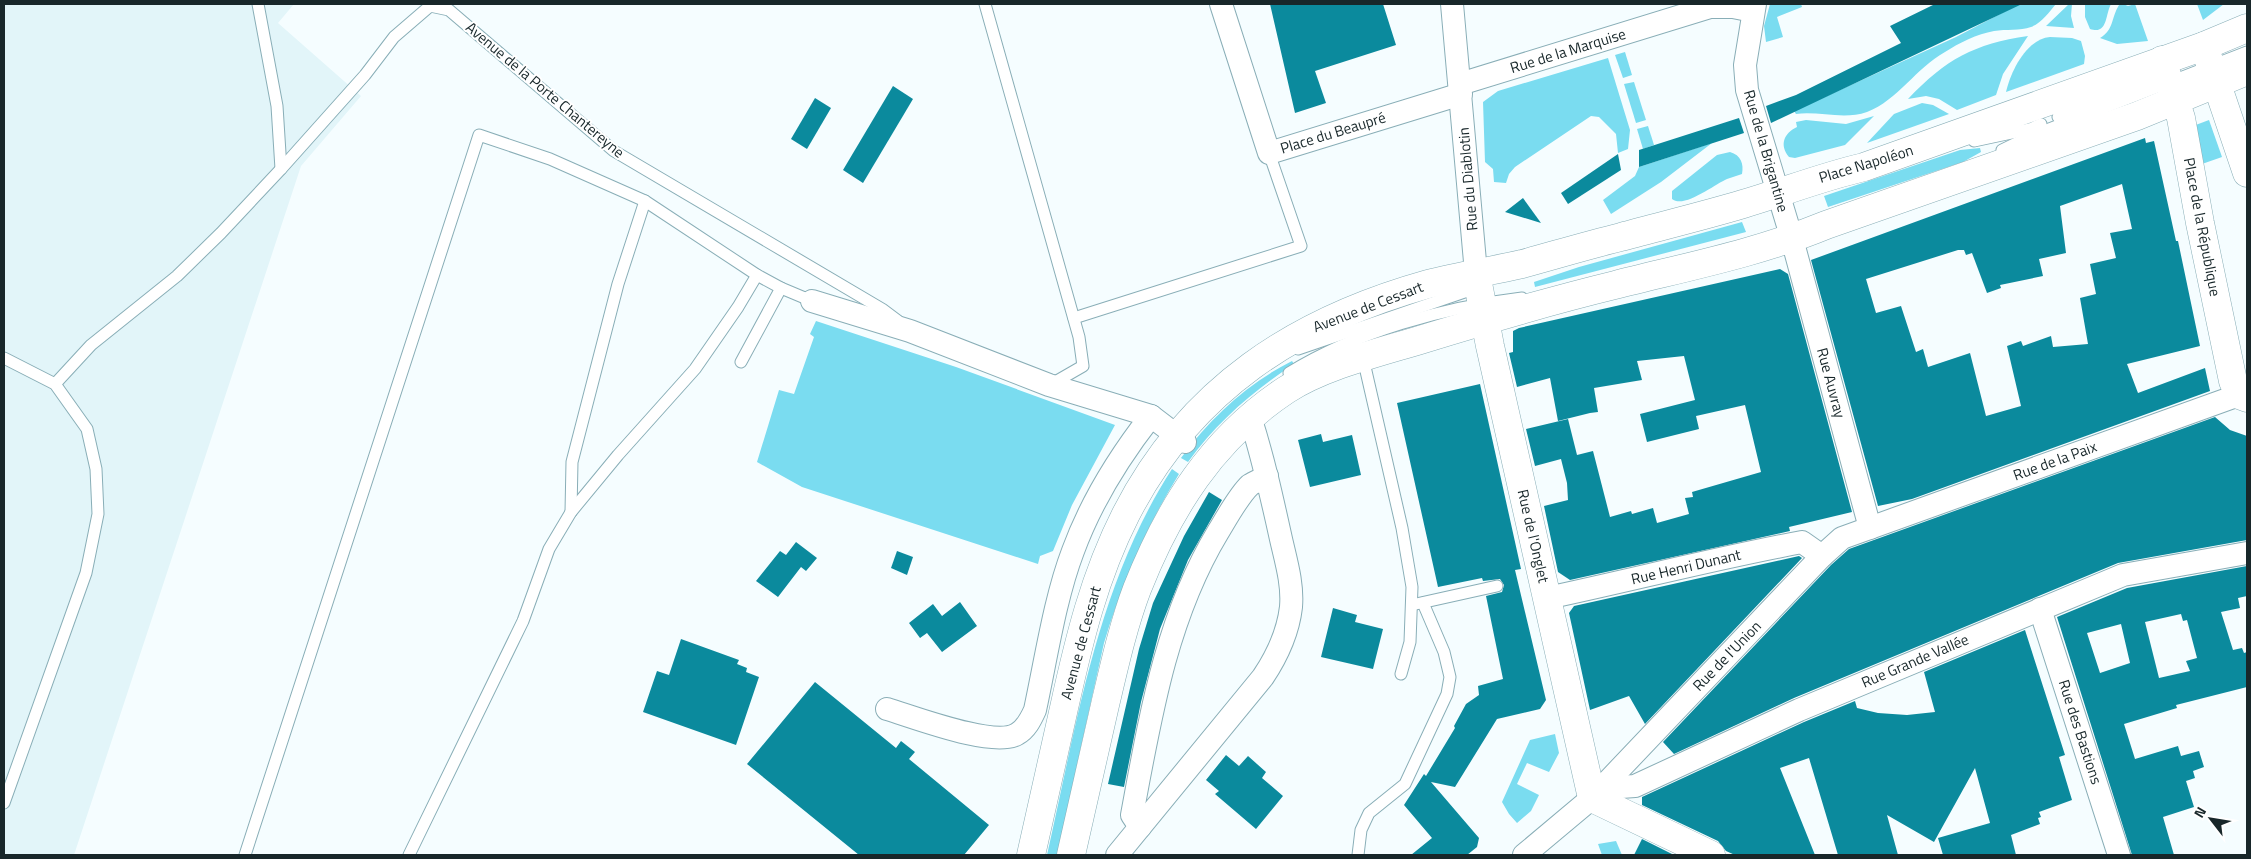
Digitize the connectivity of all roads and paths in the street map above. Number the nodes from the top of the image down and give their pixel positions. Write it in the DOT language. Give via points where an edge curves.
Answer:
graph roads {
  1 [pos="258,4"];
  2 [pos="985,4"];
  3 [pos="1221,4"];
  4 [pos="1452,4"];
  5 [pos="1754,8"];
  6 [pos="2247,28"];
  7 [pos="2247,52"];
  8 [pos="2211,66"];
  9 [pos="2247,71"];
  10 [pos="2168,80"];
  11 [pos="1460,89"];
  12 [pos="1269,153"];
  13 [pos="281,169"];
  14 [pos="2247,173"];
  15 [pos="1854,181"];
  16 [pos="645,201"];
  17 [pos="1781,202"];
  18 [pos="1739,218"];
  19 [pos="1790,234"];
  20 [pos="1727,245"];
  21 [pos="1681,257"];
  22 [pos="757,275"];
  23 [pos="1505,280"];
  24 [pos="781,288"];
  25 [pos="1481,294"];
  26 [pos="812,301"];
  27 [pos="1074,318"];
  28 [pos="910,331"];
  29 [pos="4,358"];
  30 [pos="1363,358"];
  31 [pos="741,362"];
  32 [pos="1278,381"];
  33 [pos="55,384"];
  34 [pos="1049,385"];
  35 [pos="1264,392"];
  36 [pos="2245,395"];
  37 [pos="1151,416"];
  38 [pos="1250,417"];
  39 [pos="1181,439"];
  40 [pos="1267,476"];
  41 [pos="571,512"];
  42 [pos="1870,528"];
  43 [pos="2247,553"];
  44 [pos="1822,556"];
  45 [pos="1496,586"];
  46 [pos="1547,598"];
  47 [pos="1417,604"];
  48 [pos="2040,608"];
  49 [pos="1401,674"];
  50 [pos="887,709"];
  51 [pos="1592,798"];
  52 [pos="4,803"];
  53 [pos="1140,827"];
  54 [pos="245,855"];
  55 [pos="409,855"];
  56 [pos="1031,855"];
  57 [pos="1042,855"];
  58 [pos="1062,855"];
  59 [pos="1071,855"];
  60 [pos="1117,855"];
  61 [pos="1358,855"];
  62 [pos="1524,855"];
  63 [pos="1711,855"];
  64 [pos="2119,855"];
  1 -- 13 [label="lane" via="277,106"];
  2 -- 27 [label="lane"];
  3 -- 12 [label="street, Place du Beaupré"];
  4 -- 11 [label="street"];
  5 -- 11 [label="street, Rue de la Marquise" via="1710,7"];
  5 -- 17 [label="street, Rue de la Brigantine" via="1745,65 1746,90"];
  6 -- 8 [label="main road, Place Napoléon"];
  7 -- 8 [label="lane"];
  8 -- 9 [label="main road, Place Napoléon"];
  8 -- 10 [label="main road, Place Napoléon"];
  8 -- 10 [label="main road, Place Napoléon"];
  8 -- 14 [label="main road"];
  10 -- 15 [label="lane" via="2030,129 1975,140"];
  10 -- 17 [label="main road, Place Napoléon" via="1824,176"];
  10 -- 19 [label="main road, Place Napoléon" via="1826,225"];
  10 -- 36 [label="main road, Place de la République" via="2181,118 2233,381"];
  11 -- 12 [label="street, Place du Beaupré"];
  11 -- 25 [label="street, Rue du Diablotin"];
  12 -- 27 [label="lane" via="1301,246"];
  13 -- 28 [label="lane, Avenue de la Porte Chantereyne" via="394,37 430,6 442,8 449,10 614,150 882,308"];
  13 -- 33 [label="lane, Avenue de la Porte Chantereyne" via="177,276 91,344"];
  16 -- 22 [label="lane, Avenue de la Porte Chantereyne"];
  16 -- 41 [label="lane" via="618,284 572,462"];
  16 -- 54 [label="lane, Avenue de la Porte Chantereyne" via="550,159 479,135"];
  17 -- 19 [label="street, Rue de la Brigantine"];
  17 -- 25 [label="main road, Place Napoléon" via="1744,204 1521,264"];
  18 -- 23 [label="lane"];
  19 -- 20 [label="lane"];
  19 -- 25 [label="main road, Place Napoléon" via="1738,254 1532,305"];
  19 -- 42 [label="street, Rue Auvray"];
  21 -- 25 [label="lane" via="1533,297"];
  22 -- 24 [label="lane, Avenue de la Porte Chantereyne"];
  22 -- 41 [label="lane" via="694,369"];
  24 -- 26 [label="lane, Avenue de la Porte Chantereyne"];
  24 -- 31 [label="lane"];
  25 -- 30 [label="main road"];
  25 -- 32 [label="lane" via="1351,342 1308,362"];
  25 -- 39 [label="main road, Avenue de Cessart" via="1424,285 1325,321 1254,362 1226,384"];
  25 -- 46 [label="main road, Rue de l'Onglet"];
  26 -- 28 [label="street, Avenue de la Porte Chantereyne"];
  27 -- 34 [label="lane" via="1083,366"];
  28 -- 34 [label="street, Avenue de la Porte Chantereyne"];
  29 -- 33 [label="lane"];
  30 -- 38 [label="main road" via="1289,388"];
  30 -- 47 [label="lane"];
  33 -- 52 [label="lane" via="87,429 96,469 98,514 86,573"];
  34 -- 37 [label="street, Avenue de la Porte Chantereyne"];
  35 -- 58 [label="lane" via="1196,458 1143,549 1104,665"];
  36 -- 42 [label="street, Rue de la Paix"];
  37 -- 39 [label="street, Avenue de la Porte Chantereyne"];
  37 -- 50 [label="street" via="1097,497 1073,551 1035,710 1024,728 1016,735 986,738"];
  38 -- 40 [label="street"];
  38 -- 59 [label="main road" via="1195,476 1163,531 1136,591 1112,675"];
  39 -- 56 [label="main road, Avenue de Cessart" via="1148,476 1126,513 1103,563 1082,624"];
  39 -- 57 [label="lane" via="1144,502 1105,589"];
  40 -- 53 [label="street" via="1250,486 1226,519 1207,550 1182,605 1157,688 1140,772 1132,815"];
  40 -- 53 [label="street" via="1291,586 1291,607 1278,654 1246,700"];
  41 -- 55 [label="lane" via="549,549 523,620"];
  42 -- 44 [label="street, Rue de l'Union" via="1842,538"];
  43 -- 48 [label="street, Rue Grande Vallée" via="2122,575"];
  44 -- 46 [label="street, Rue Henri Dunant" via="1802,542"];
  44 -- 51 [label="street, Rue de l'Union"];
  45 -- 47 [label="lane"];
  46 -- 51 [label="main road, Rue de l'Onglet"];
  47 -- 49 [label="lane"];
  47 -- 61 [label="lane" via="1444,652 1450,677 1447,694 1405,784 1369,813 1360,830"];
  48 -- 51 [label="street, Rue Grande Vallée" via="1799,710 1635,786 1621,787"];
  48 -- 64 [label="street, Rue des Bastions"];
  51 -- 62 [label="street"];
  51 -- 63 [label="main road"];
  53 -- 60 [label="street"];
}
